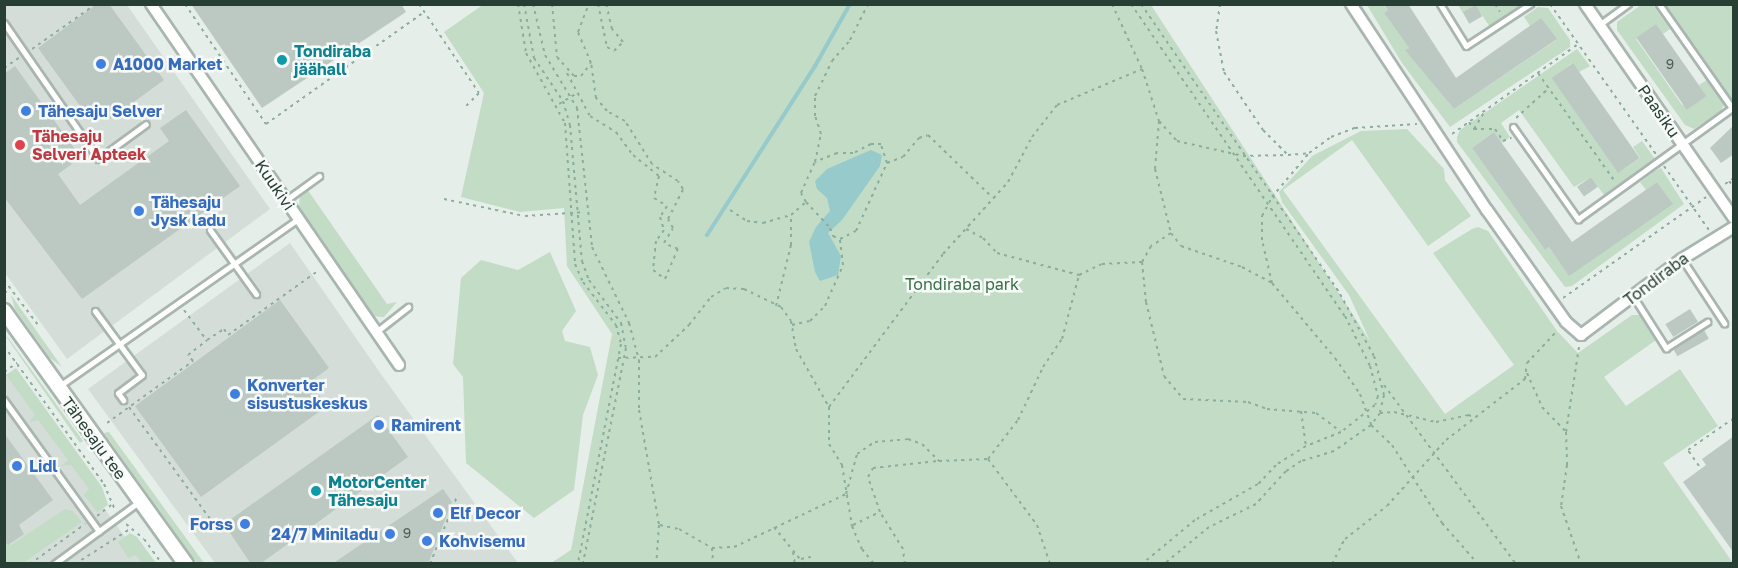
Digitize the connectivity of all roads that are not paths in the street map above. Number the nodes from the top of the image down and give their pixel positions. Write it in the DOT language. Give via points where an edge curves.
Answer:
graph roads {
  1 [pos="151,4"];
  2 [pos="1351,4"];
  3 [pos="1440,4"];
  4 [pos="1530,4"];
  5 [pos="1585,4"];
  6 [pos="1628,4"];
  7 [pos="1659,4"];
  8 [pos="4,23"];
  9 [pos="1599,25"];
  10 [pos="146,124"];
  11 [pos="1513,126"];
  12 [pos="1682,146"];
  13 [pos="319,176"];
  14 [pos="285,201"];
  15 [pos="1734,218"];
  16 [pos="298,219"];
  17 [pos="1734,227"];
  18 [pos="210,230"];
  19 [pos="1682,259"];
  20 [pos="234,264"];
  21 [pos="256,294"];
  22 [pos="1633,296"];
  23 [pos="408,307"];
  24 [pos="95,311"];
  25 [pos="5,314"];
  26 [pos="1707,322"];
  27 [pos="1724,323"];
  28 [pos="376,332"];
  29 [pos="120,344"];
  30 [pos="399,365"];
  31 [pos="58,387"];
  32 [pos="4,400"];
  33 [pos="123,400"];
  34 [pos="140,501"];
  35 [pos="99,531"];
  36 [pos="54,564"];
  37 [pos="186,564"];
  1 -- 14 [label="street, Kuukivi"];
  2 -- 22 [label="street, Tondiraba" via="1566,322 1581,335"];
  3 -- 4 [label="lane" via="1466,46"];
  5 -- 9 [label="street, Paasiku"];
  6 -- 9 [label="lane"];
  7 -- 12 [label="lane" via="1732,108"];
  8 -- 10 [label="lane" via="98,159"];
  9 -- 12 [label="street, Paasiku"];
  11 -- 12 [label="lane" via="1578,219"];
  12 -- 15 [label="street, Paasiku"];
  13 -- 14 [label="lane"];
  14 -- 16 [label="street, Kuukivi"];
  16 -- 20 [label="lane"];
  16 -- 28 [label="street, Kuukivi"];
  17 -- 19 [label="street, Tondiraba"];
  18 -- 20 [label="lane"];
  19 -- 22 [label="street, Tondiraba"];
  19 -- 27 [label="lane"];
  20 -- 21 [label="lane"];
  20 -- 29 [label="lane"];
  22 -- 26 [label="lane" via="1666,348"];
  23 -- 28 [label="lane"];
  24 -- 29 [label="lane"];
  25 -- 31 [label="street, Tähesaju tee"];
  28 -- 30 [label="street, Kuukivi"];
  29 -- 31 [label="lane"];
  29 -- 33 [label="lane" via="142,375 118,393"];
  31 -- 34 [label="street, Tähesaju tee"];
  32 -- 35 [label="lane"];
  34 -- 35 [label="lane"];
  34 -- 37 [label="street, Tähesaju tee"];
  35 -- 36 [label="lane"];
}
